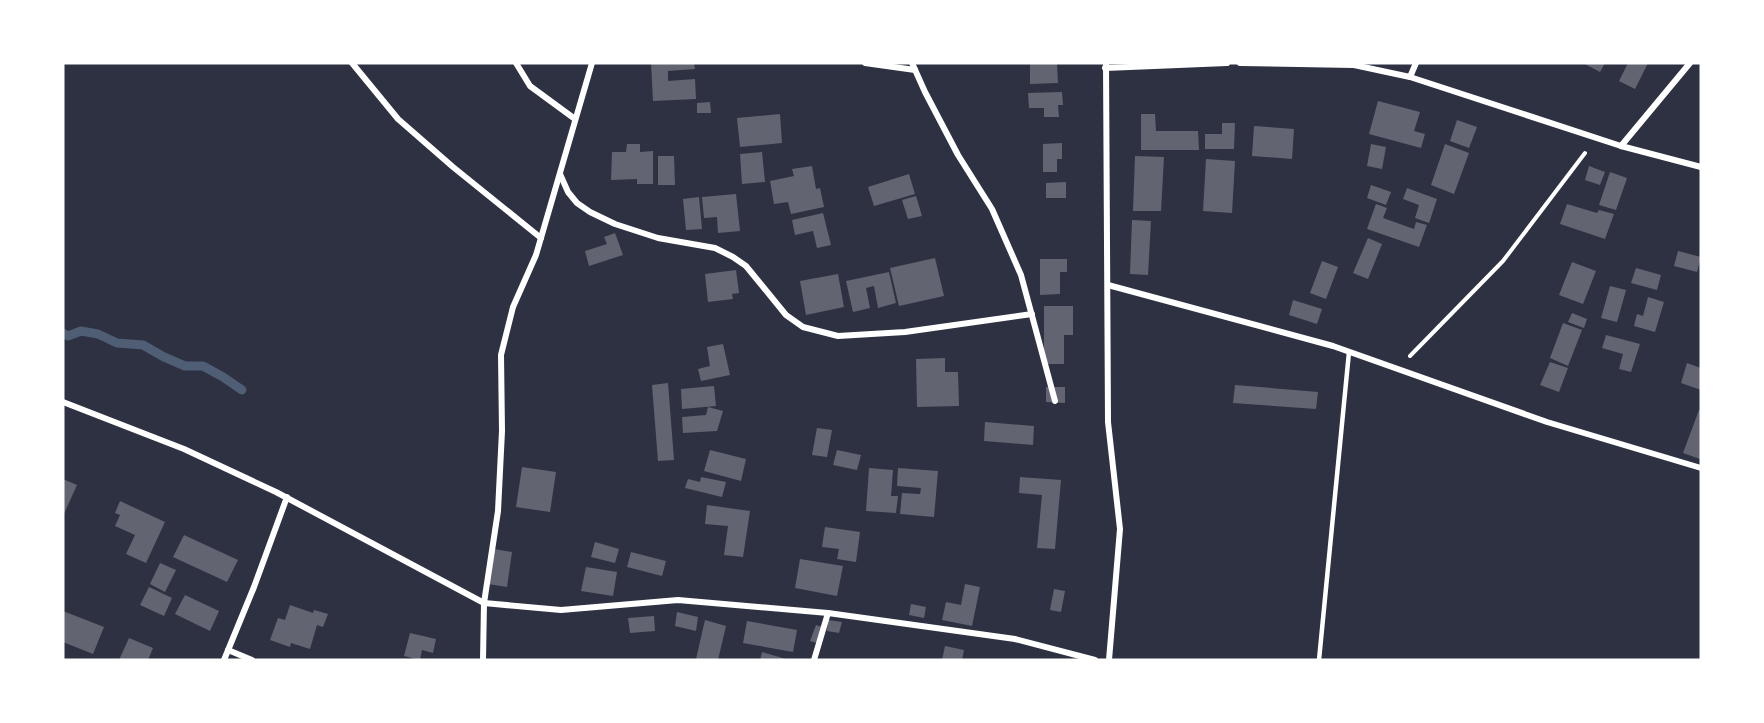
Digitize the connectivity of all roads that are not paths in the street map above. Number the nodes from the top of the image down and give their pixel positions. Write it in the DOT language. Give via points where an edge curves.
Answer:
graph roads {
  1 [pos="352,63"];
  2 [pos="516,63"];
  3 [pos="592,63"];
  4 [pos="865,63"];
  5 [pos="1227,63"];
  6 [pos="1240,63"];
  7 [pos="1416,63"];
  8 [pos="1690,63"];
  9 [pos="914,66"];
  10 [pos="1105,66"];
  11 [pos="1410,77"];
  12 [pos="575,119"];
  13 [pos="1621,146"];
  14 [pos="1701,167"];
  15 [pos="560,174"];
  16 [pos="541,238"];
  17 [pos="1108,285"];
  18 [pos="1032,314"];
  19 [pos="1349,352"];
  20 [pos="1055,401"];
  21 [pos="63,402"];
  22 [pos="1701,468"];
  23 [pos="287,497"];
  24 [pos="484,603"];
  25 [pos="828,613"];
  26 [pos="228,650"];
  27 [pos="224,660"];
  28 [pos="252,660"];
  29 [pos="483,660"];
  30 [pos="814,660"];
  31 [pos="1095,660"];
  32 [pos="1109,660"];
  33 [pos="1319,660"];
  1 -- 16 [label="street" via="399,119"];
  2 -- 12 [label="street" via="530,86"];
  3 -- 12 [label="street"];
  4 -- 9 [label="street"];
  5 -- 10 [label="street"];
  6 -- 11 [label="street" via="1354,65"];
  7 -- 11 [label="street"];
  8 -- 13 [label="street"];
  9 -- 18 [label="street" via="958,155 992,209 1021,275"];
  10 -- 17 [label="street"];
  11 -- 13 [label="street"];
  12 -- 15 [label="street"];
  13 -- 14 [label="street"];
  15 -- 16 [label="street"];
  15 -- 18 [label="street" via="577,203 615,224 658,238 715,248 733,257 746,266 786,315 803,327 838,336 905,332"];
  16 -- 24 [label="street" via="513,307 501,355 498,511"];
  17 -- 19 [label="street"];
  17 -- 32 [label="street" via="1108,422 1120,529"];
  18 -- 20 [label="street"];
  19 -- 22 [label="street" via="1547,422"];
  19 -- 33 [label="lane"];
  21 -- 23 [label="street" via="184,449"];
  23 -- 24 [label="street"];
  23 -- 26 [label="street"];
  24 -- 25 [label="street" via="561,610 678,600"];
  24 -- 29 [label="street"];
  25 -- 30 [label="street"];
  25 -- 31 [label="street" via="1015,639"];
  26 -- 27 [label="street"];
  26 -- 28 [label="street"];
}
